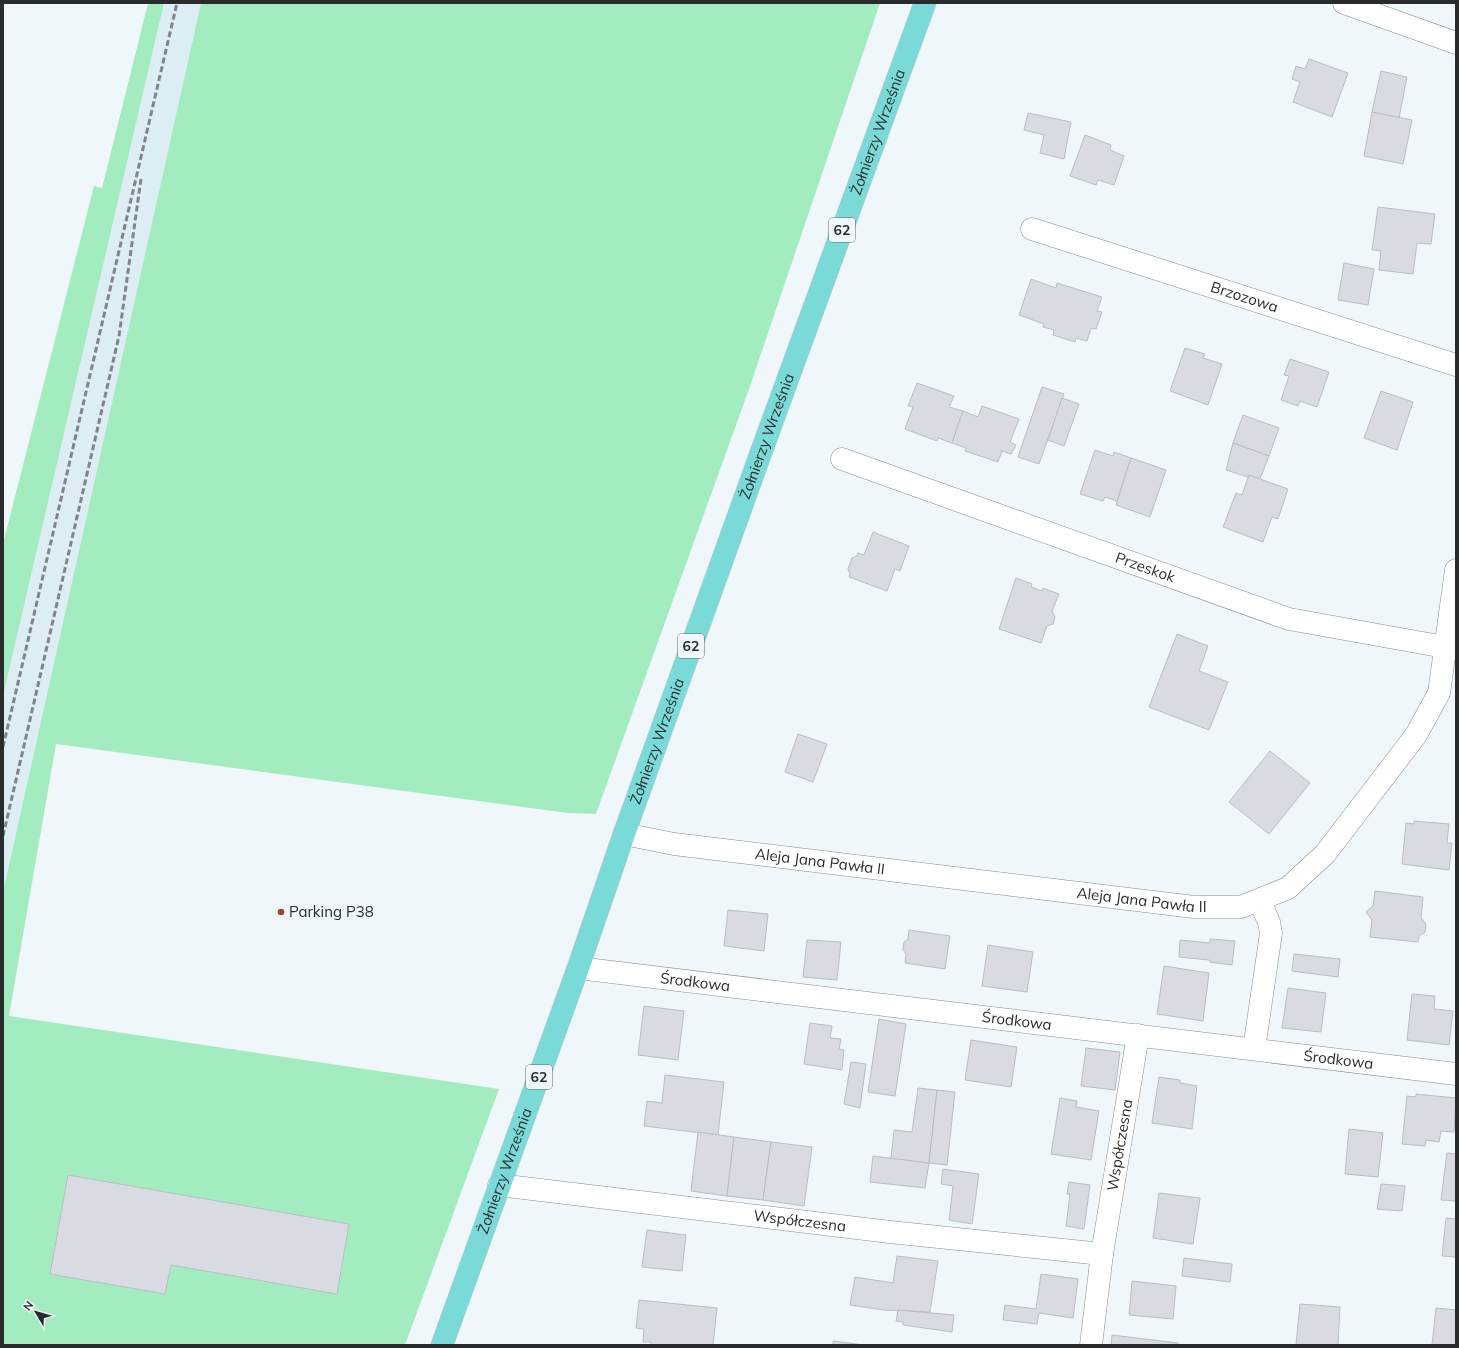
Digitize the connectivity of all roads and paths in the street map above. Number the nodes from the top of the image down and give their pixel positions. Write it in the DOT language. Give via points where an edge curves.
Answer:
graph roads {
  1 [pos="925,3"];
  2 [pos="1344,3"];
  3 [pos="1456,43"];
  4 [pos="1032,229"];
  5 [pos="1456,365"];
  6 [pos="842,459"];
  7 [pos="1456,570"];
  8 [pos="1451,648"];
  9 [pos="624,834"];
  10 [pos="1260,900"];
  11 [pos="578,968"];
  12 [pos="1138,1035"];
  13 [pos="1254,1049"];
  14 [pos="1456,1074"];
  15 [pos="499,1185"];
  16 [pos="1102,1254"];
  17 [pos="442,1345"];
  18 [pos="1091,1345"];
  1 -- 9 [label="main road, Żołnierzy Września / 62"];
  2 -- 3 [label="street"];
  4 -- 5 [label="street, Brzozowa"];
  6 -- 8 [label="street, Przeskok" via="1289,619"];
  7 -- 8 [label="street, Aleja Jana Pawła II"];
  8 -- 10 [label="street, Aleja Jana Pawła II" via="1439,693 1416,735 1325,854 1288,888"];
  9 -- 10 [label="street, Aleja Jana Pawła II" via="674,844 1194,907 1241,907"];
  9 -- 11 [label="main road, Żołnierzy Września / 62"];
  10 -- 13 [label="street" via="1271,933"];
  11 -- 12 [label="street, Środkowa"];
  11 -- 15 [label="main road, Żołnierzy Września / 62"];
  12 -- 13 [label="street, Środkowa"];
  12 -- 16 [label="street, Współczesna"];
  13 -- 14 [label="street, Środkowa"];
  15 -- 16 [label="street, Współczesna" via="890,1232"];
  15 -- 17 [label="main road, Żołnierzy Września / 62"];
  16 -- 18 [label="street, Współczesna"];
}
